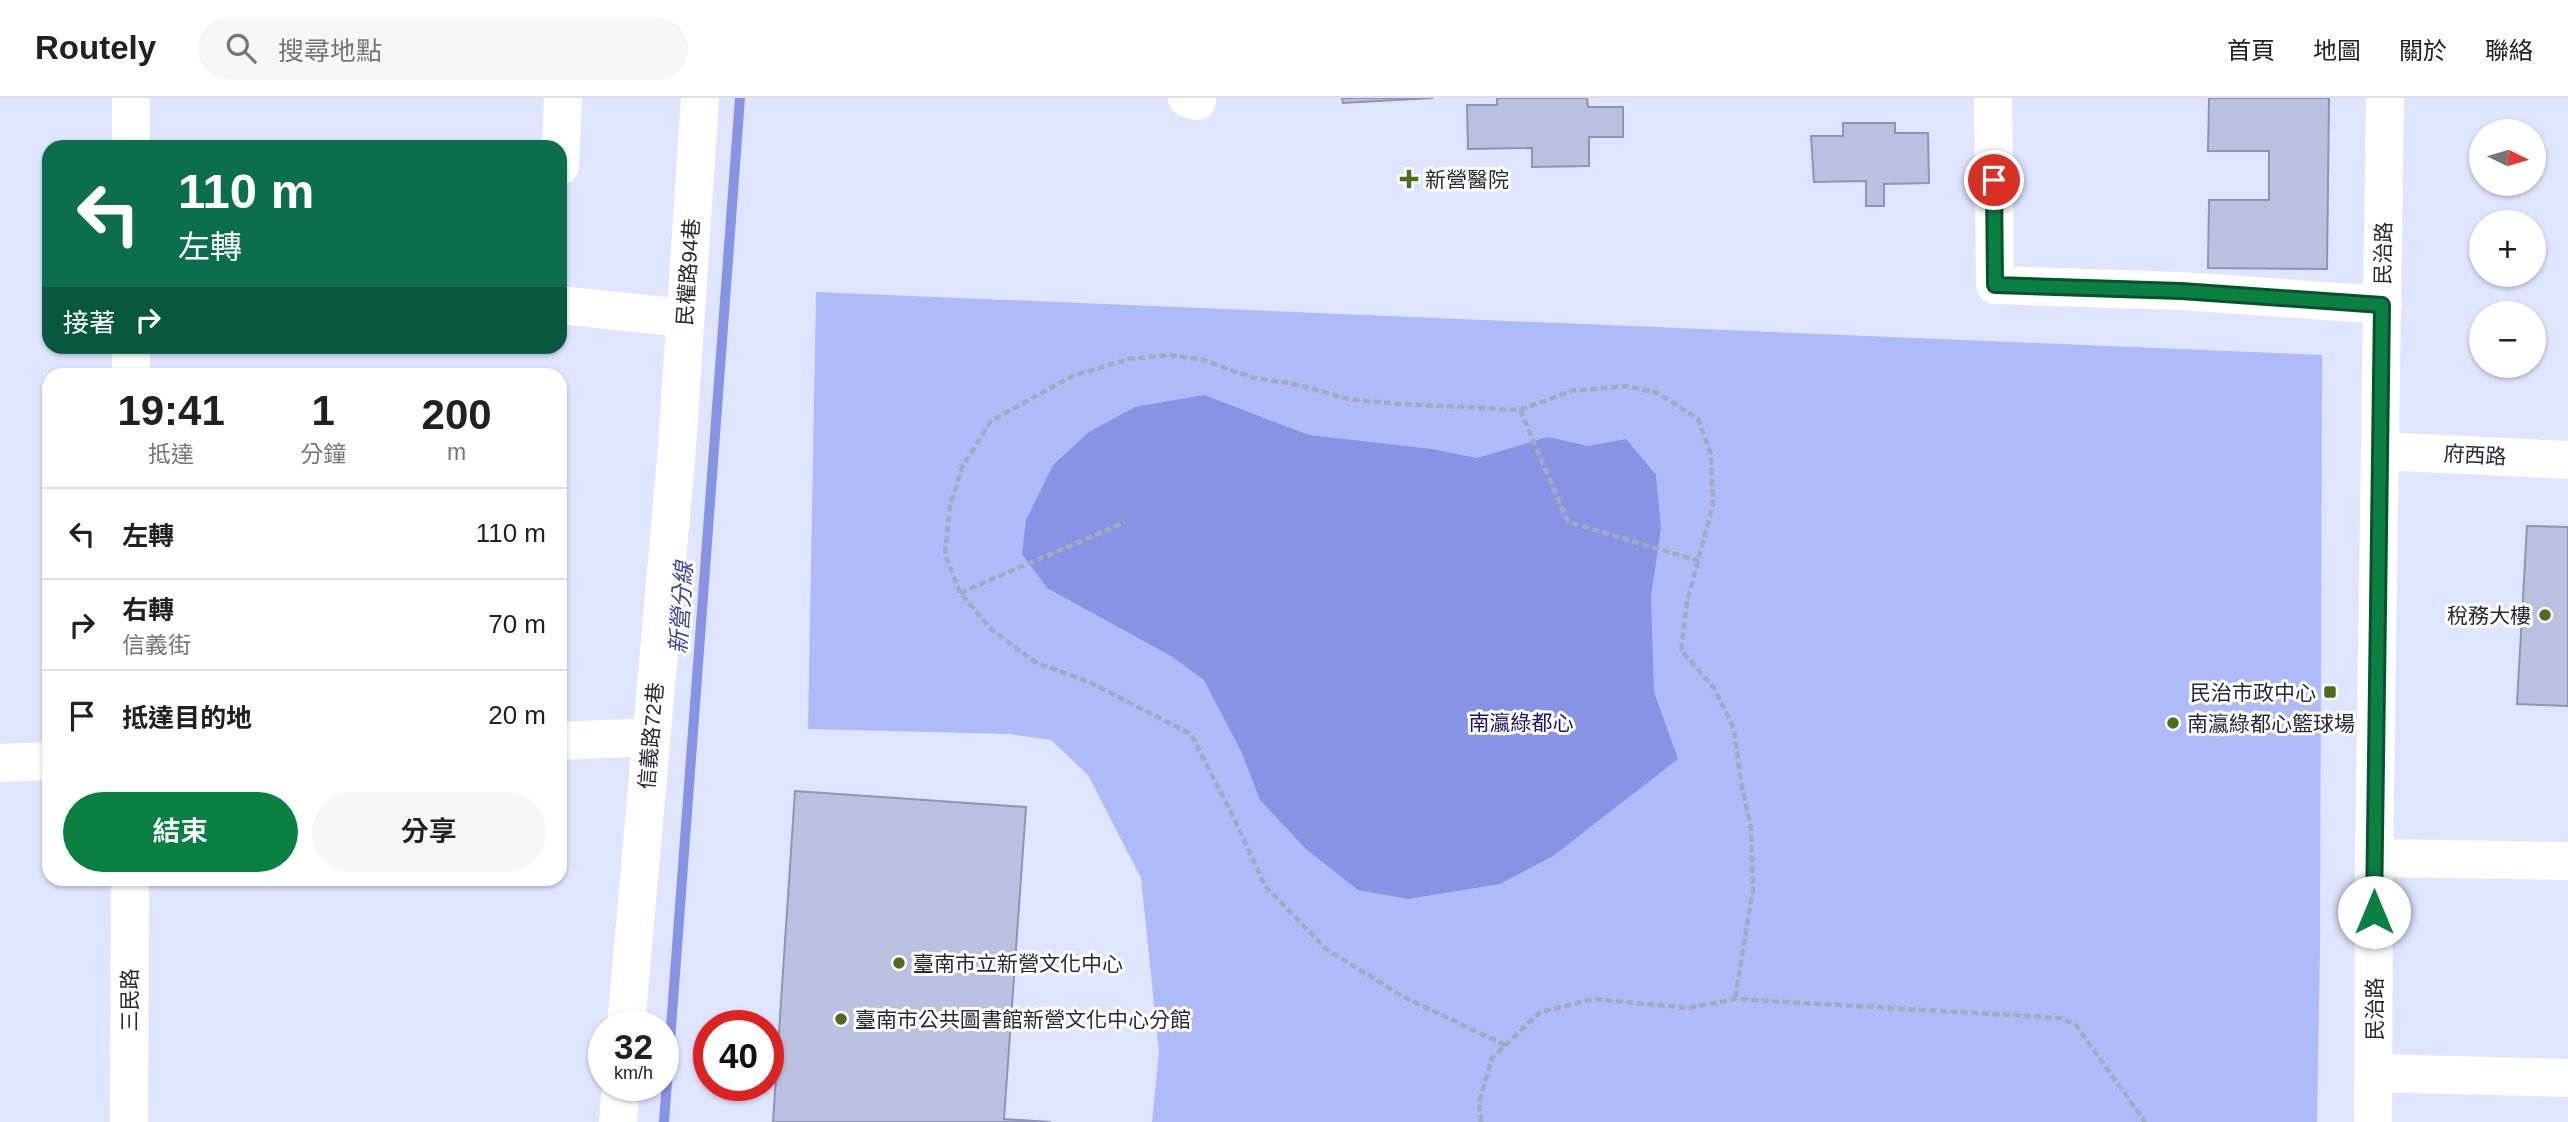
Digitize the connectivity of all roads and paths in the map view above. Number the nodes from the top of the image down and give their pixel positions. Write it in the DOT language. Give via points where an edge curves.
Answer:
graph roads {
  1 [pos="131,98"];
  2 [pos="563,98"];
  3 [pos="700,98"];
  4 [pos="1993,98"];
  5 [pos="2385,98"];
  6 [pos="131,140"];
  7 [pos="561,140"];
  8 [pos="2382,305"];
  9 [pos="567,306"];
  10 [pos="684,318"];
  11 [pos="1520,410"];
  12 [pos="677,447"];
  13 [pos="2381,451"];
  14 [pos="2568,460"];
  15 [pos="1125,522"];
  16 [pos="1699,561"];
  17 [pos="960,593"];
  18 [pos="651,737"];
  19 [pos="567,741"];
  20 [pos="42,761"];
  21 [pos="0,763"];
  22 [pos="2374,858"];
  23 [pos="2568,861"];
  24 [pos="130,886"];
  25 [pos="1735,999"];
  26 [pos="627,1010"];
  27 [pos="1505,1045"];
  28 [pos="2374,1073"];
  29 [pos="2568,1078"];
  30 [pos="620,1101"];
  31 [pos="129,1122"];
  32 [pos="618,1122"];
  33 [pos="1481,1122"];
  34 [pos="2145,1122"];
  35 [pos="2373,1122"];
  1 -- 6 [label="street"];
  2 -- 7 [label="street"];
  3 -- 10 [label="street, 民權路94巷"];
  4 -- 8 [label="street" via="1995,285 2181,291"];
  5 -- 8 [label="street, 民治路"];
  8 -- 13 [label="street, 民治路"];
  9 -- 10 [label="street"];
  10 -- 12 [label="street, 民權路94巷"];
  11 -- 16 [label="path" via="1568,522"];
  11 -- 16 [label="path" via="1572,391 1627,386 1658,393 1698,419 1712,454 1713,504"];
  11 -- 17 [label="path" via="1348,399 1170,355 1129,359 1072,376 990,421 962,467 950,506 945,554"];
  12 -- 18 [label="street, 信義路72巷"];
  13 -- 14 [label="street, 府西路"];
  13 -- 22 [label="street, 民治路"];
  15 -- 17 [label="path"];
  16 -- 25 [label="path" via="1687,602 1681,650 1714,688 1734,729 1751,827 1753,889"];
  17 -- 27 [label="path" via="990,629 1035,662 1091,682 1191,734 1265,886 1326,949 1404,997"];
  18 -- 19 [label="street"];
  18 -- 26 [label="street, 信義路72巷"];
  20 -- 21 [label="street"];
  22 -- 23 [label="street"];
  22 -- 28 [label="street, 民治路"];
  24 -- 31 [label="street, 三民路"];
  25 -- 27 [label="path" via="1688,1008 1594,999 1540,1012"];
  25 -- 34 [label="path" via="2061,1018 2076,1025"];
  27 -- 33 [label="path" via="1492,1058 1479,1102"];
  28 -- 29 [label="street"];
  28 -- 35 [label="street, 民治路"];
  30 -- 32 [label="street"];
}
